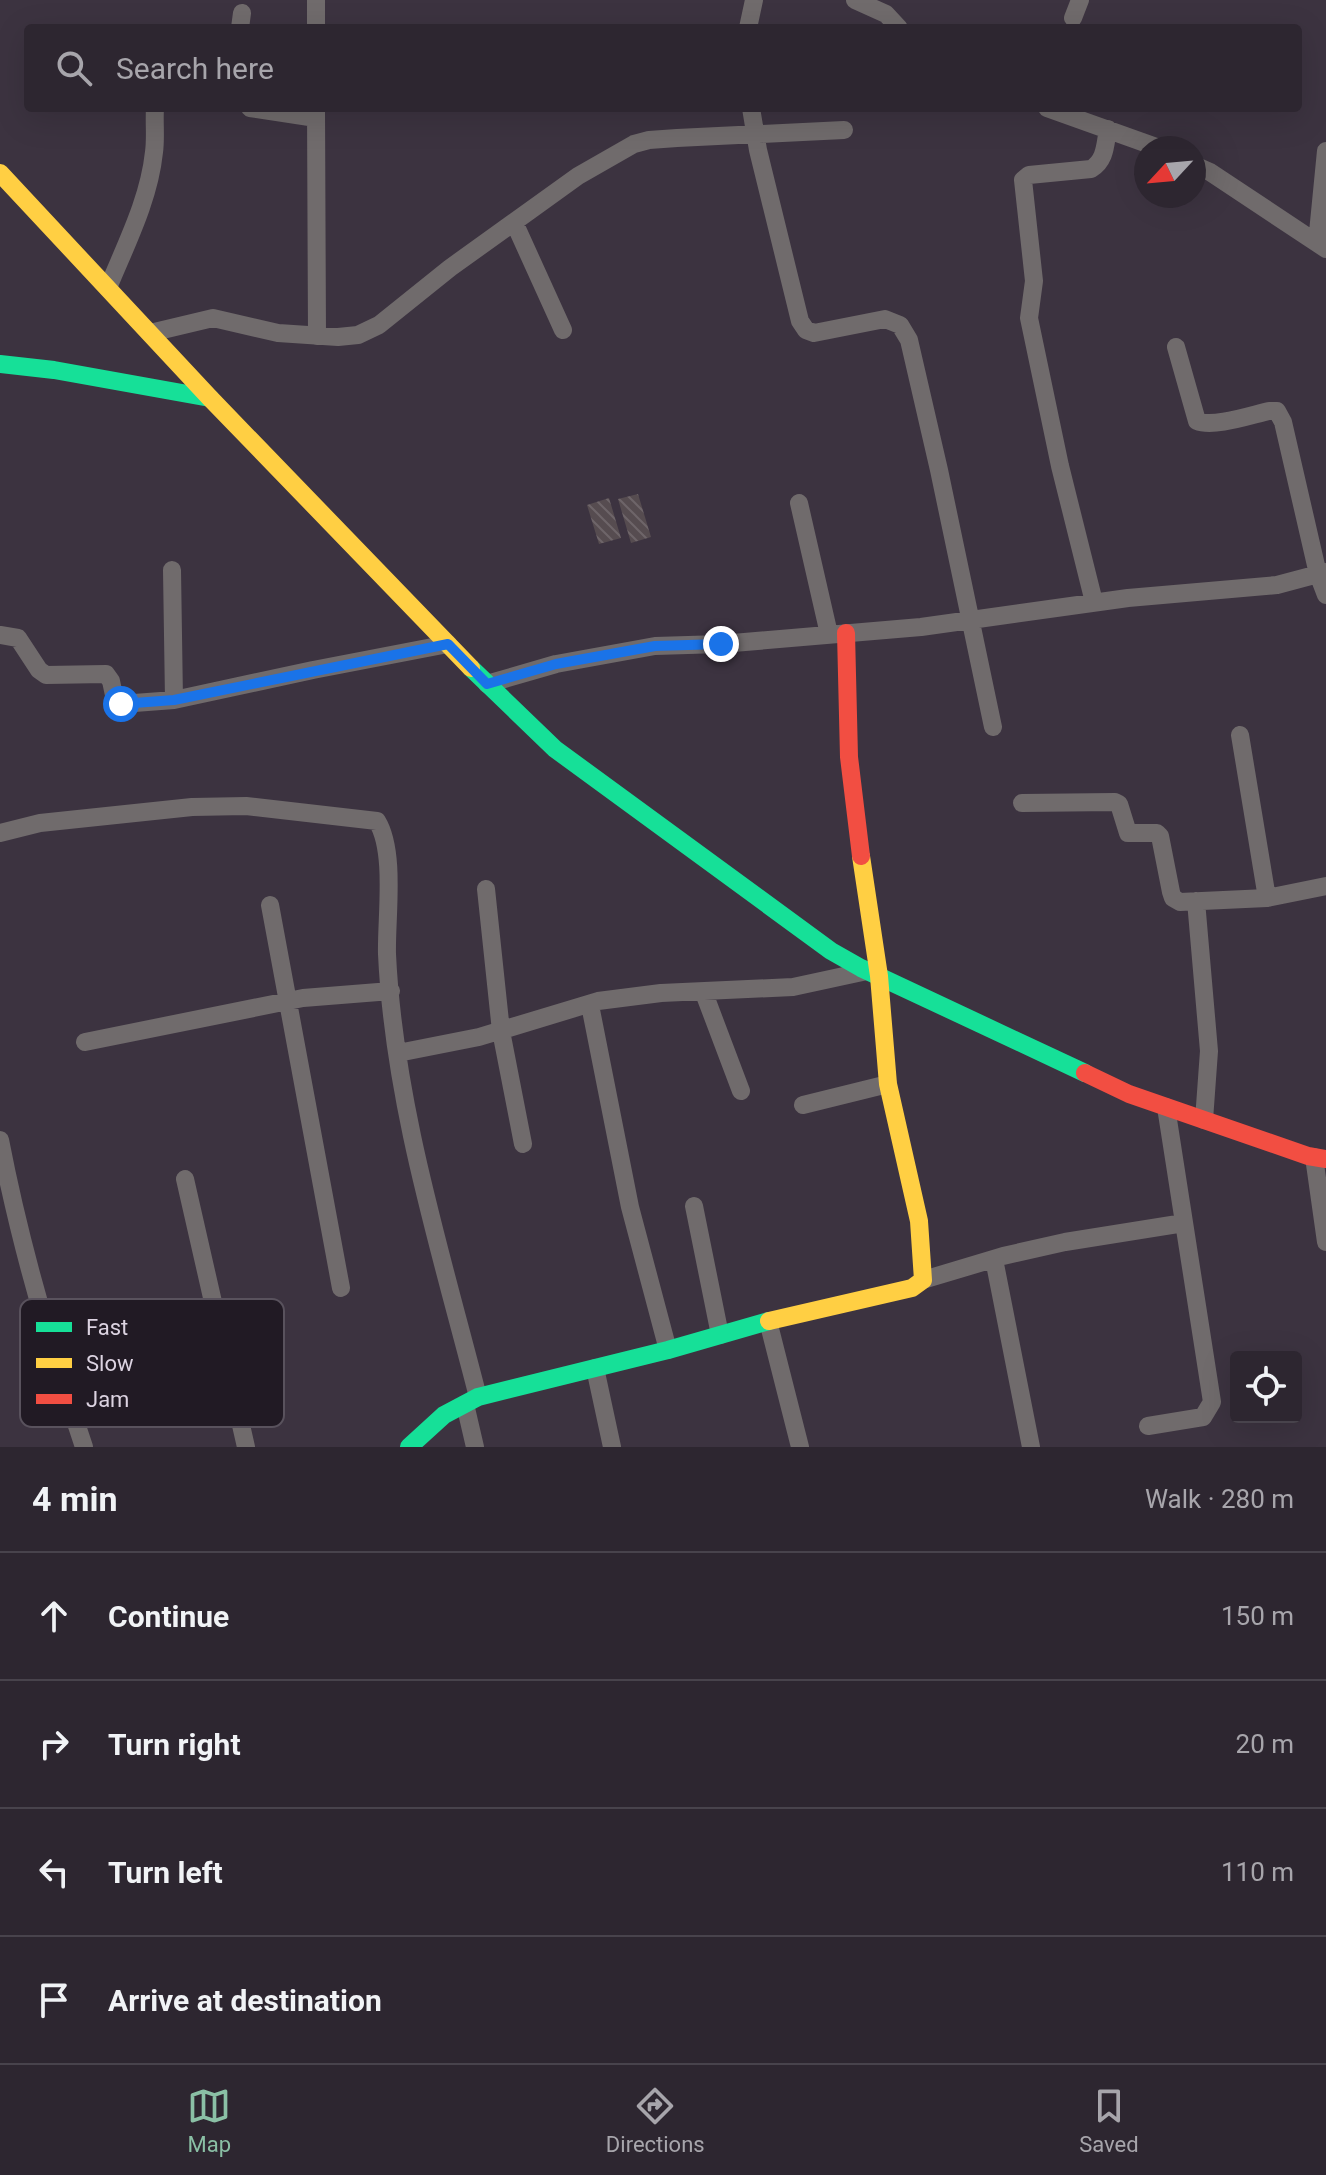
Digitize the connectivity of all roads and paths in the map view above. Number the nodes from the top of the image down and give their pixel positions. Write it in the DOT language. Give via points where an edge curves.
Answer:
graph roads {
  1 [pos="316,0"];
  2 [pos="754,0"];
  3 [pos="855,0"];
  4 [pos="316,24"];
  5 [pos="749,24"];
  6 [pos="895,24"];
  7 [pos="155,112"];
  8 [pos="752,112"];
  9 [pos="1059,112"];
  10 [pos="316,113"];
  11 [pos="1108,129"];
  12 [pos="844,130"];
  13 [pos="756,136"];
  14 [pos="1134,139"];
  15 [pos="1326,151"];
  16 [pos="1206,170"];
  17 [pos="0,173"];
  18 [pos="514,222"];
  19 [pos="1322,246"];
  20 [pos="108,288"];
  21 [pos="563,330"];
  22 [pos="150,333"];
  23 [pos="317,336"];
  24 [pos="1176,347"];
  25 [pos="0,364"];
  26 [pos="210,398"];
  27 [pos="799,503"];
  28 [pos="172,570"];
  29 [pos="1322,573"];
  30 [pos="1326,595"];
  31 [pos="1094,602"];
  32 [pos="970,620"];
  33 [pos="838,634"];
  34 [pos="0,635"];
  35 [pos="448,644"];
  36 [pos="487,684"];
  37 [pos="174,700"];
  38 [pos="993,727"];
  39 [pos="1240,735"];
  40 [pos="1022,803"];
  41 [pos="0,833"];
  42 [pos="1326,886"];
  43 [pos="486,889"];
  44 [pos="1267,898"];
  45 [pos="1196,901"];
  46 [pos="270,905"];
  47 [pos="873,974"];
  48 [pos="391,991"];
  49 [pos="704,993"];
  50 [pos="288,1001"];
  51 [pos="590,1005"];
  52 [pos="501,1031"];
  53 [pos="85,1042"];
  54 [pos="398,1053"];
  55 [pos="888,1084"];
  56 [pos="741,1091"];
  57 [pos="803,1105"];
  58 [pos="1166,1107"];
  59 [pos="1204,1120"];
  60 [pos="0,1140"];
  61 [pos="523,1144"];
  62 [pos="1320,1158"];
  63 [pos="185,1179"];
  64 [pos="694,1206"];
  65 [pos="1184,1223"];
  66 [pos="1326,1242"];
  67 [pos="994,1259"];
  68 [pos="923,1280"];
  69 [pos="341,1288"];
  70 [pos="39,1299"];
  71 [pos="213,1299"];
  72 [pos="768,1321"];
  73 [pos="720,1335"];
  74 [pos="668,1350"];
  75 [pos="595,1368"];
  76 [pos="472,1400"];
  77 [pos="1148,1426"];
  78 [pos="242,1427"];
  79 [pos="246,1447"];
  80 [pos="409,1447"];
  81 [pos="475,1447"];
  82 [pos="612,1447"];
  83 [pos="800,1447"];
  84 [pos="1031,1447"];
  1 -- 4 [label="street"];
  2 -- 5 [label="street"];
  3 -- 6 [label="street"];
  7 -- 20 [label="street" via="154,152 142,203"];
  8 -- 13 [label="street"];
  9 -- 11 [label="street"];
  10 -- 23 [label="street"];
  11 -- 14 [label="street"];
  11 -- 31 [label="street" via="1103,157 1091,169 1023,180 1034,281 1029,318"];
  12 -- 13 [label="street"];
  13 -- 18 [label="street" via="634,144"];
  13 -- 32 [label="street" via="806,330 814,333 885,319 900,325 909,340"];
  15 -- 19 [label="street"];
  16 -- 19 [label="street"];
  17 -- 20 [label="main road"];
  18 -- 21 [label="street"];
  18 -- 23 [label="street" via="379,325 358,335"];
  20 -- 22 [label="main road"];
  22 -- 23 [label="street" via="213,318"];
  22 -- 26 [label="main road"];
  24 -- 29 [label="street" via="1197,421 1277,411"];
  25 -- 26 [label="main road"];
  26 -- 35 [label="main road"];
  27 -- 33 [label="street"];
  28 -- 37 [label="street"];
  29 -- 30 [label="street"];
  29 -- 31 [label="street" via="1277,585"];
  31 -- 32 [label="street"];
  32 -- 33 [label="street"];
  32 -- 38 [label="street"];
  33 -- 36 [label="street" via="655,646 556,664"];
  33 -- 47 [label="main road"];
  34 -- 37 [label="street" via="18,638 42,673 106,674 121,704"];
  35 -- 36 [label="main road"];
  35 -- 37 [label="street"];
  36 -- 47 [label="main road" via="555,749 831,951"];
  39 -- 44 [label="street"];
  40 -- 45 [label="street" via="1119,804 1128,833 1160,836 1173,898"];
  41 -- 48 [label="street" via="40,823 219,806 377,821 389,894"];
  42 -- 44 [label="street"];
  43 -- 52 [label="street"];
  44 -- 45 [label="street"];
  45 -- 59 [label="street" via="1209,1051"];
  46 -- 50 [label="street"];
  47 -- 49 [label="street"];
  47 -- 55 [label="main road"];
  47 -- 58 [label="main road"];
  48 -- 50 [label="street"];
  48 -- 54 [label="street"];
  49 -- 51 [label="street" via="661,993"];
  49 -- 56 [label="street"];
  50 -- 53 [label="street"];
  50 -- 69 [label="street"];
  51 -- 52 [label="street"];
  51 -- 74 [label="street" via="630,1207"];
  52 -- 54 [label="street"];
  52 -- 61 [label="street"];
  54 -- 76 [label="street"];
  55 -- 57 [label="street"];
  55 -- 68 [label="main road" via="919,1221"];
  58 -- 59 [label="main road"];
  58 -- 65 [label="street"];
  59 -- 62 [label="main road"];
  60 -- 70 [label="street"];
  62 -- 66 [label="street"];
  63 -- 71 [label="street"];
  64 -- 73 [label="street"];
  65 -- 67 [label="street"];
  65 -- 77 [label="street" via="1212,1402 1203,1417"];
  67 -- 68 [label="street"];
  67 -- 84 [label="street"];
  68 -- 72 [label="main road" via="912,1288"];
  72 -- 73 [label="main road"];
  72 -- 83 [label="street"];
  73 -- 74 [label="main road"];
  74 -- 75 [label="main road"];
  75 -- 76 [label="main road"];
  75 -- 82 [label="street"];
  76 -- 80 [label="main road" via="444,1415"];
  76 -- 81 [label="street"];
  78 -- 79 [label="street"];
}
